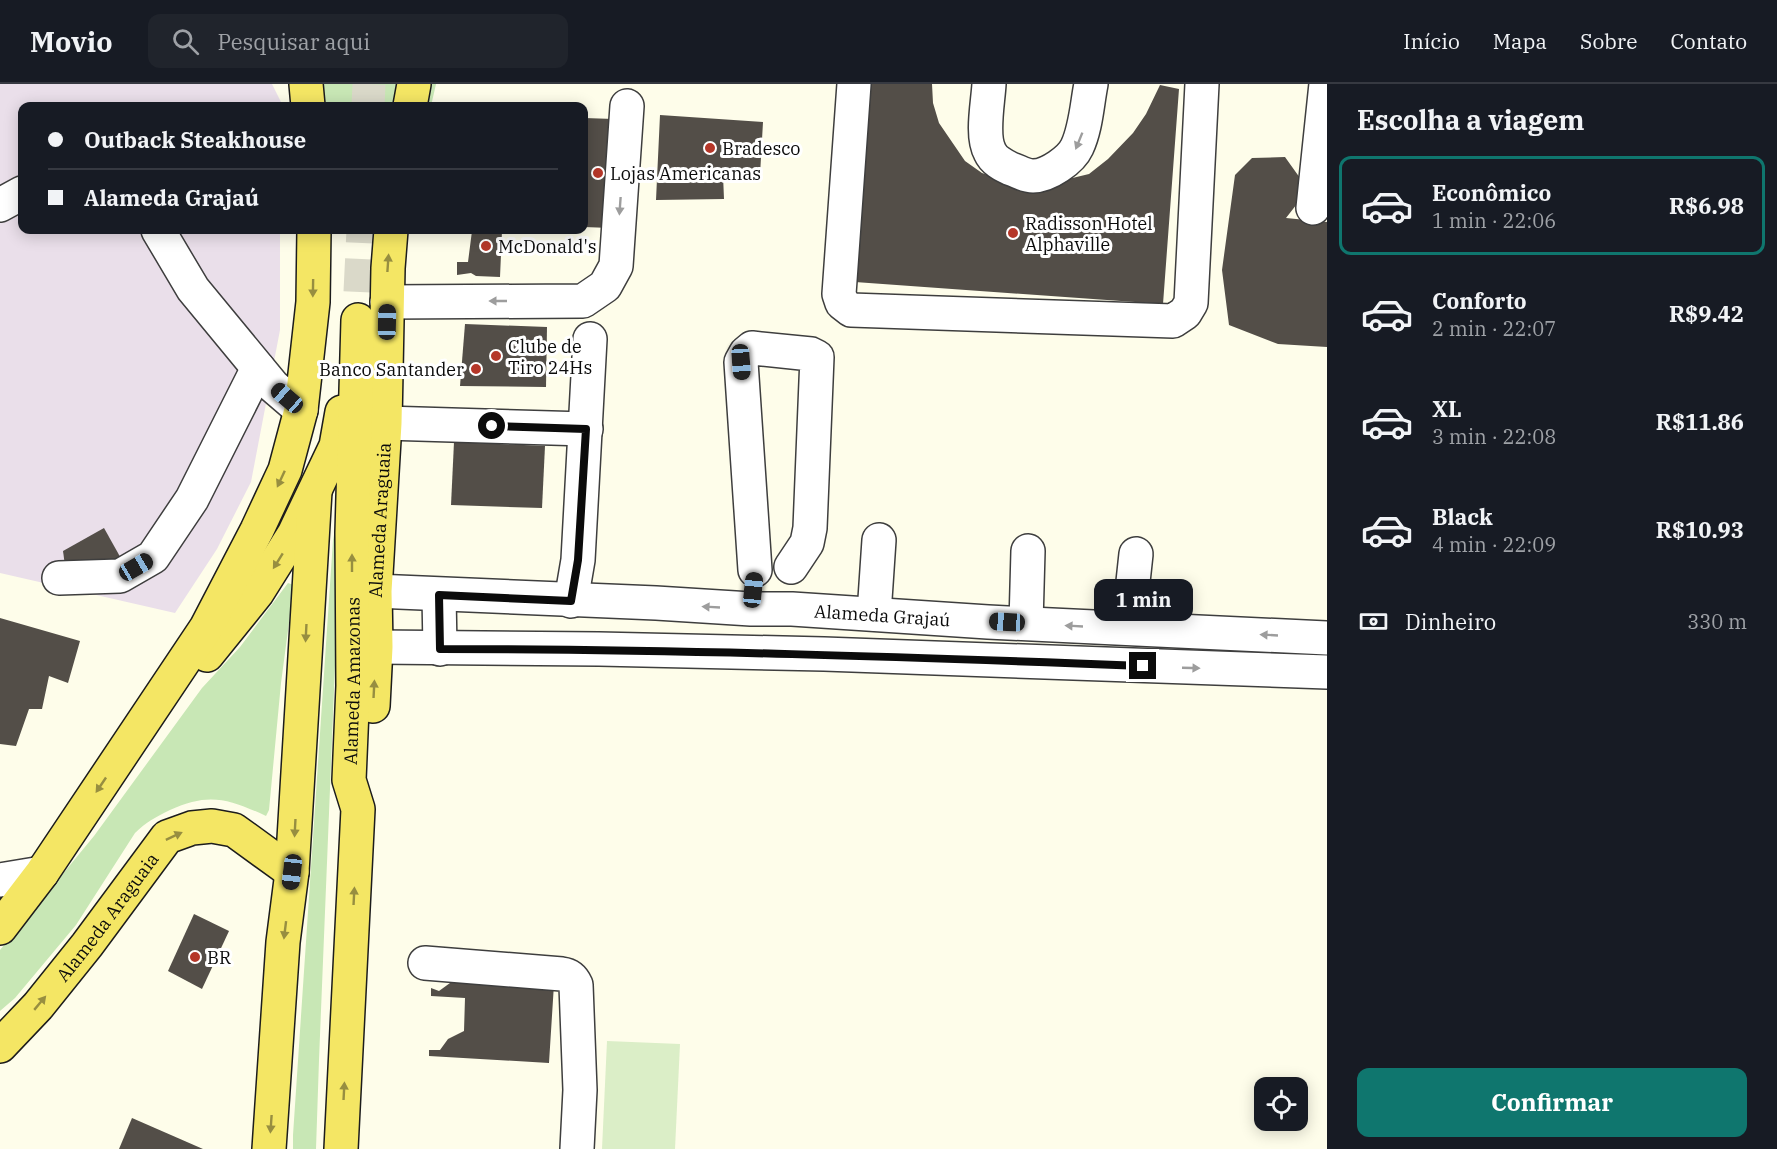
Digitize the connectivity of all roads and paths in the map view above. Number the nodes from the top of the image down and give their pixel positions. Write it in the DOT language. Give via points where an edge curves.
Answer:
graph roads {
  1 [pos="306,84"];
  2 [pos="414,84"];
  3 [pos="854,84"];
  4 [pos="989,84"];
  5 [pos="1091,84"];
  6 [pos="1202,84"];
  7 [pos="1326,84"];
  8 [pos="308,102"];
  9 [pos="411,102"];
  10 [pos="627,106"];
  11 [pos="18,195"];
  12 [pos="0,206"];
  13 [pos="1313,208"];
  14 [pos="160,234"];
  15 [pos="314,234"];
  16 [pos="390,234"];
  17 [pos="368,304"];
  18 [pos="590,339"];
  19 [pos="258,368"];
  20 [pos="301,410"];
  21 [pos="385,423"];
  22 [pos="586,429"];
  23 [pos="315,491"];
  24 [pos="879,540"];
  25 [pos="1028,551"];
  26 [pos="1136,554"];
  27 [pos="791,567"];
  28 [pos="755,570"];
  29 [pos="59,578"];
  30 [pos="375,591"];
  31 [pos="439,595"];
  32 [pos="571,601"];
  33 [pos="751,609"];
  34 [pos="792,609"];
  35 [pos="874,614"];
  36 [pos="1031,624"];
  37 [pos="1128,628"];
  38 [pos="1327,638"];
  39 [pos="376,647"];
  40 [pos="440,649"];
  41 [pos="1025,661"];
  42 [pos="1327,672"];
  43 [pos="133,736"];
  44 [pos="358,809"];
  45 [pos="292,872"];
  46 [pos="42,873"];
  47 [pos="0,880"];
  48 [pos="0,928"];
  49 [pos="425,963"];
  50 [pos="0,1046"];
  51 [pos="269,1149"];
  52 [pos="341,1149"];
  53 [pos="577,1149"];
  1 -- 8 [label="main road"];
  2 -- 9 [label="main road"];
  3 -- 6 [label="street" via="839,294 851,310 1173,321 1185,314 1191,303"];
  5 -- 4 [label="street, one-way" via="1076,149 1047,172 1034,176 999,164 990,153 986,139"];
  7 -- 13 [label="street"];
  10 -- 17 [label="street, one-way" via="616,266 605,286 583,301"];
  11 -- 12 [label="street"];
  14 -- 19 [label="street" via="194,289"];
  15 -- 20 [label="main road, Alameda Araguaia, one-way" via="313,302"];
  17 -- 16 [label="main road, Alameda Araguaia, one-way"];
  17 -- 21 [label="main road, Alameda Araguaia"];
  17 -- 23 [label="main road, Alameda Araguaia" via="336,446"];
  44 -- 17 [label="main road, Alameda Amazonas, one-way" via="349,780 352,533"];
  18 -- 22 [label="street"];
  19 -- 20 [label="street"];
  19 -- 29 [label="street" via="192,500 153,557 120,576"];
  20 -- 43 [label="main road, Alameda Araguaia, one-way" via="285,470 258,530 206,628"];
  21 -- 22 [label="street"];
  21 -- 30 [label="main road, Alameda Araguaia"];
  22 -- 32 [label="street" via="578,560"];
  23 -- 43 [label="main road, Alameda Araguaia, one-way" via="257,593 185,681"];
  23 -- 45 [label="main road, one-way"];
  24 -- 35 [label="street"];
  25 -- 36 [label="street"];
  26 -- 37 [label="street"];
  27 -- 28 [label="street"];
  27 -- 28 [label="street" via="807,543 810,528 817,357 752,348 741,362"];
  27 -- 34 [label="street"];
  28 -- 33 [label="street"];
  30 -- 31 [label="street, Alameda Grajaú"];
  30 -- 39 [label="main road, Alameda Araguaia"];
  31 -- 32 [label="street, Alameda Grajaú"];
  31 -- 40 [label="street"];
  33 -- 32 [label="street, Alameda Grajaú, one-way"];
  33 -- 34 [label="street, Alameda Grajaú"];
  34 -- 35 [label="street, Alameda Grajaú"];
  35 -- 36 [label="street, Alameda Grajaú"];
  37 -- 36 [label="street, Alameda Grajaú, one-way"];
  36 -- 41 [label="street" via="1041,633 1041,640"];
  38 -- 37 [label="street, Alameda Grajaú, one-way"];
  39 -- 40 [label="street"];
  44 -- 39 [label="main road, Alameda Araguaia, one-way" via="369,751"];
  40 -- 41 [label="street" via="623,649"];
  41 -- 42 [label="street, one-way"];
  43 -- 46 [label="main road, Alameda Araguaia, one-way"];
  52 -- 44 [label="main road, Alameda Amazonas, one-way"];
  50 -- 45 [label="main road, Alameda Araguaia, one-way" via="38,1006 167,837 192,828 234,830"];
  45 -- 51 [label="main road, one-way" via="283,942"];
  46 -- 47 [label="street"];
  46 -- 48 [label="main road, Alameda Araguaia"];
  49 -- 53 [label="street" via="562,974 573,979 580,1090"];
}
